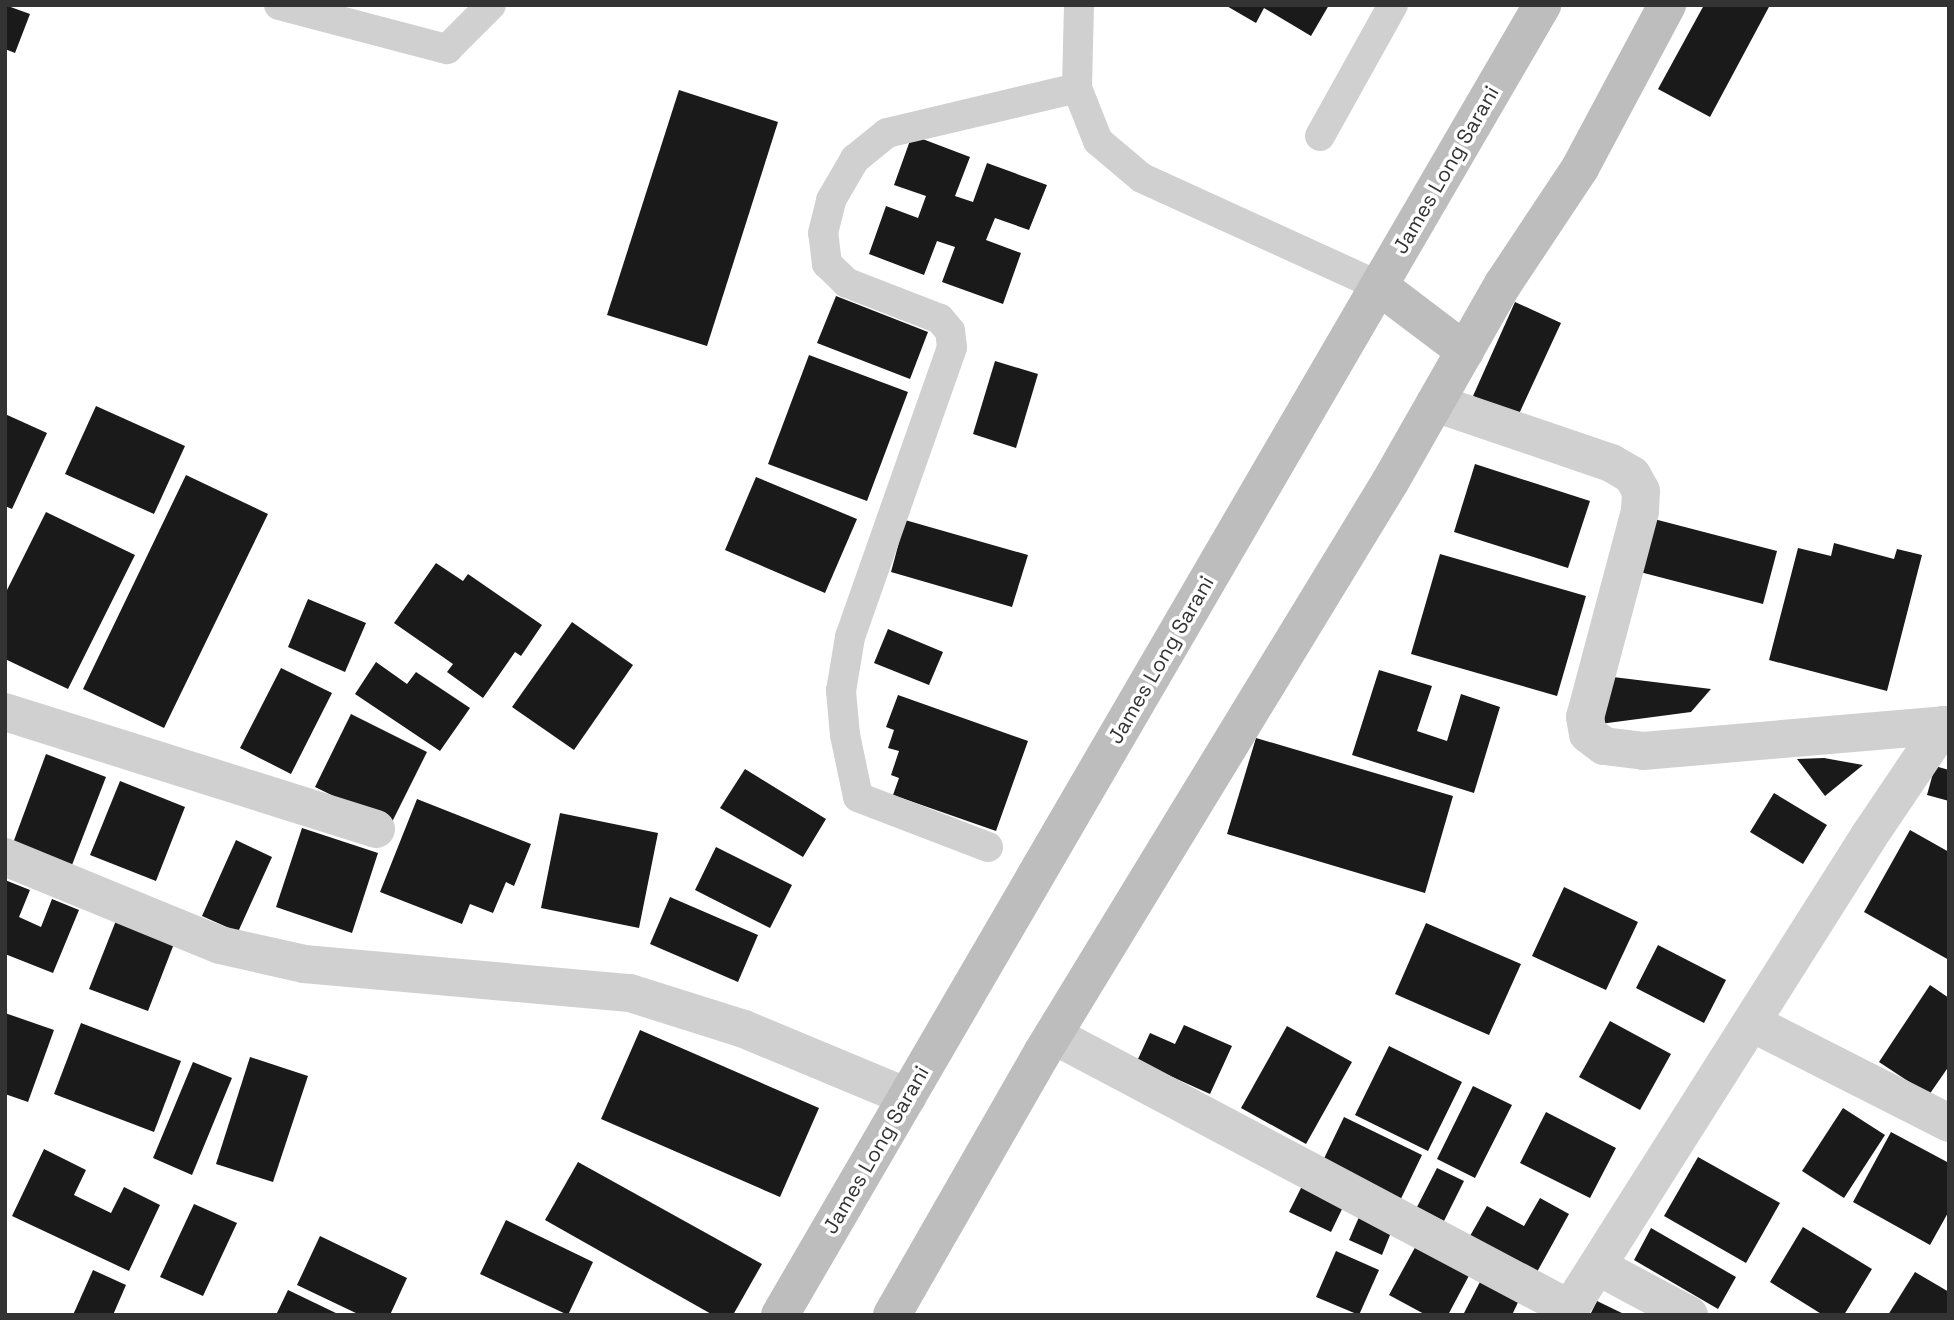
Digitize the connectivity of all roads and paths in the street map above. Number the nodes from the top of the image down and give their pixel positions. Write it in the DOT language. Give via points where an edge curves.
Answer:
graph roads {
  1 [pos="279,5"];
  2 [pos="491,5"];
  3 [pos="1079,5"];
  4 [pos="1393,5"];
  5 [pos="1542,5"];
  6 [pos="1667,5"];
  7 [pos="1077,88"];
  8 [pos="1320,136"];
  9 [pos="1379,286"];
  10 [pos="1465,351"];
  11 [pos="1435,404"];
  12 [pos="5,712"];
  13 [pos="1946,725"];
  14 [pos="376,829"];
  15 [pos="988,847"];
  16 [pos="5,857"];
  17 [pos="1755,1024"];
  18 [pos="1053,1035"];
  19 [pos="907,1097"];
  20 [pos="1949,1123"];
  21 [pos="1598,1267"];
  22 [pos="1568,1312"];
  23 [pos="780,1315"];
  24 [pos="892,1315"];
  25 [pos="1689,1315"];
  1 -- 2 [label="lane" via="447,49"];
  3 -- 7 [label="lane"];
  4 -- 8 [label="lane"];
  5 -- 9 [label="main road, James Long Sarani"];
  6 -- 10 [label="main road" via="1580,168"];
  7 -- 9 [label="lane" via="1098,142 1142,178"];
  7 -- 15 [label="lane" via="887,133 855,159 831,200 822,233 827,264 848,284 940,318 950,331 952,347 850,637 841,691 859,797"];
  9 -- 10 [label="main road"];
  9 -- 19 [label="main road, James Long Sarani"];
  10 -- 11 [label="main road"];
  11 -- 13 [label="street" via="1611,463 1632,475 1640,491 1640,511 1585,717 1588,734 1604,746 1643,751"];
  11 -- 18 [label="main road"];
  12 -- 14 [label="street"];
  13 -- 17 [label="street"];
  16 -- 19 [label="street" via="220,945 304,964 630,993 744,1029"];
  17 -- 20 [label="street"];
  17 -- 21 [label="street"];
  18 -- 22 [label="street"];
  18 -- 24 [label="main road"];
  19 -- 23 [label="main road, James Long Sarani"];
  21 -- 22 [label="street"];
  21 -- 25 [label="street"];
}
